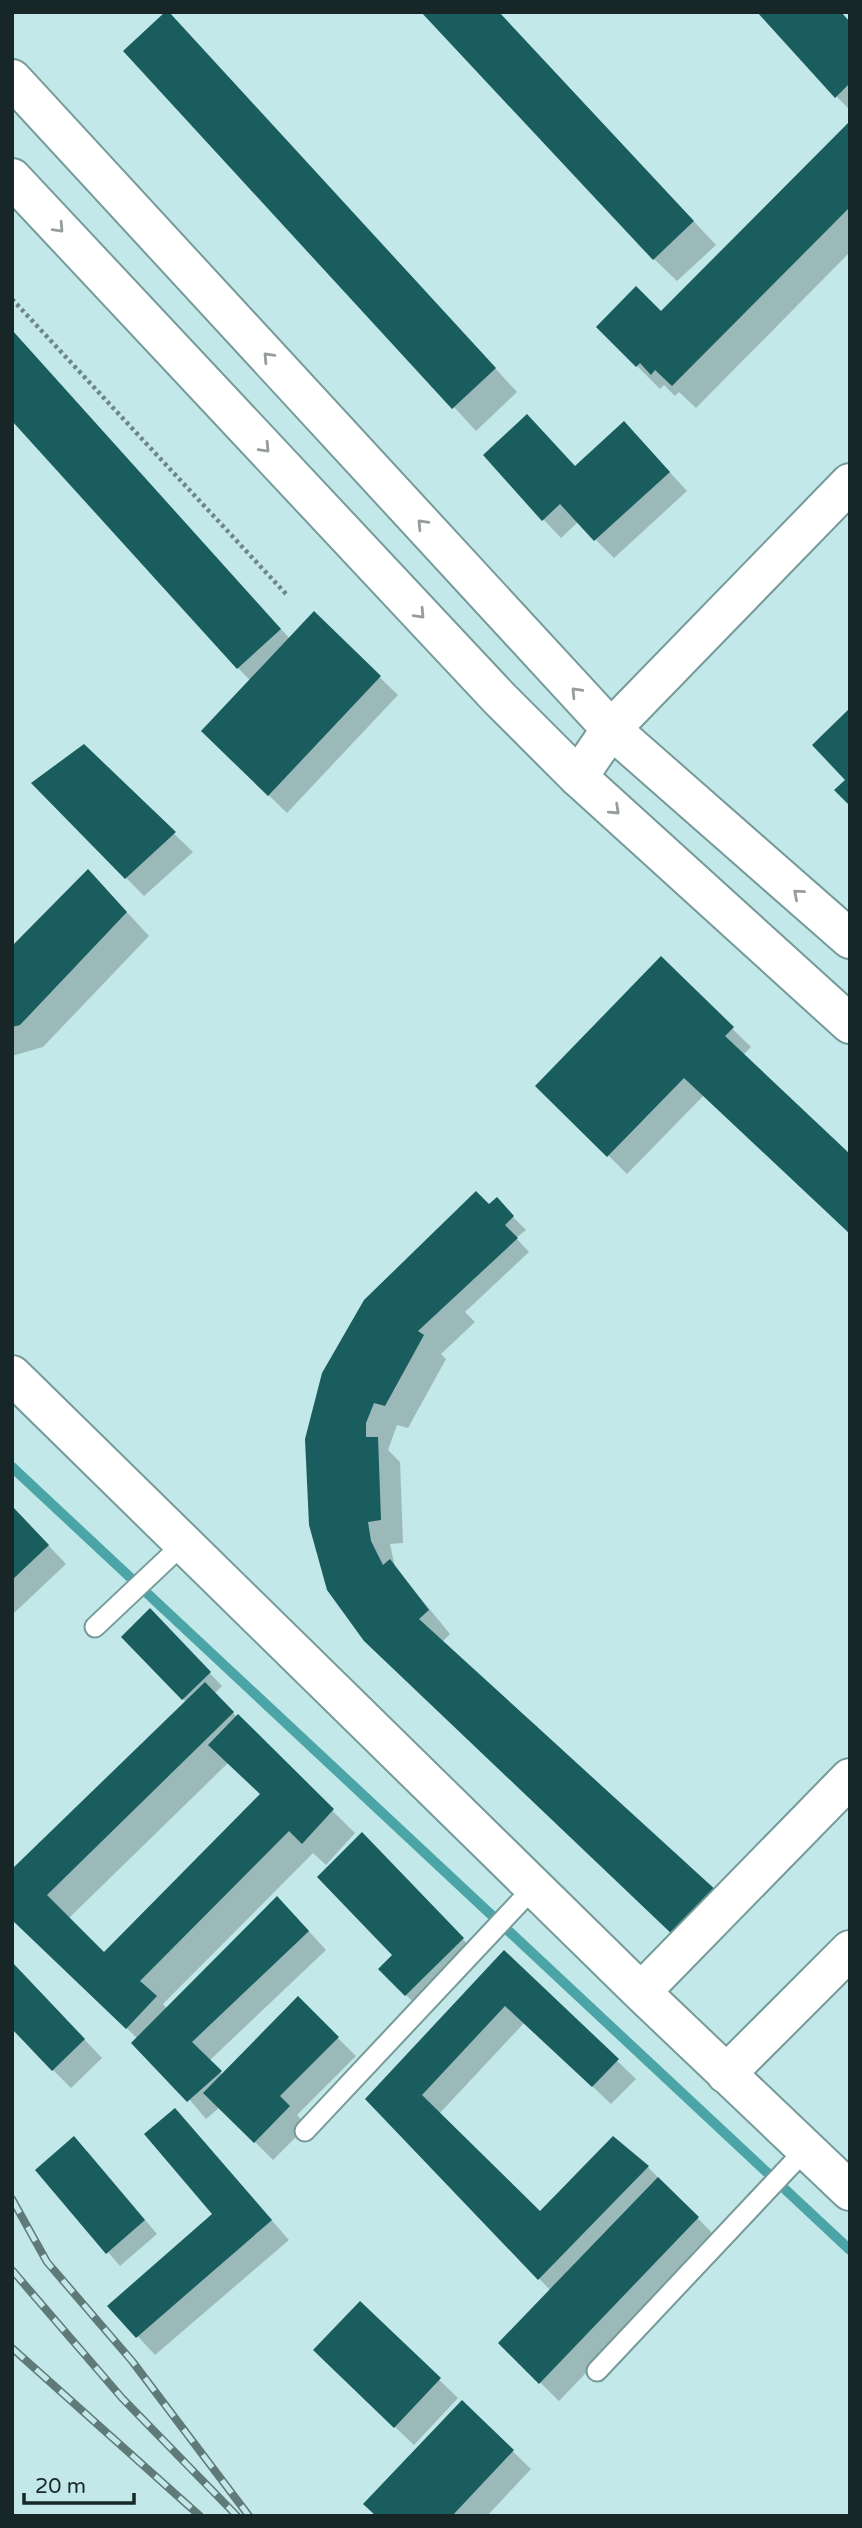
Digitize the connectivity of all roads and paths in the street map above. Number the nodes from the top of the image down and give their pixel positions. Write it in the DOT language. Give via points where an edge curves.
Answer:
graph roads {
  1 [pos="12,79"];
  2 [pos="12,178"];
  3 [pos="12,299"];
  4 [pos="850,483"];
  5 [pos="287,595"];
  6 [pos="611,730"];
  7 [pos="578,777"];
  8 [pos="850,939"];
  9 [pos="850,1024"];
  10 [pos="12,1375"];
  11 [pos="176,1551"];
  12 [pos="95,1627"];
  13 [pos="850,1777"];
  14 [pos="524,1897"];
  15 [pos="850,1950"];
  16 [pos="641,1992"];
  17 [pos="726,2074"];
  18 [pos="305,2130"];
  19 [pos="798,2158"];
  20 [pos="850,2192"];
  21 [pos="597,2371"];
  6 -- 1 [label="main road, one-way"];
  2 -- 7 [label="main road, one-way"];
  3 -- 5 [label="path"];
  4 -- 6 [label="main road"];
  6 -- 7 [label="main road"];
  8 -- 6 [label="main road, one-way"];
  7 -- 9 [label="main road, one-way"];
  10 -- 11 [label="main road"];
  11 -- 12 [label="lane"];
  11 -- 14 [label="main road"];
  13 -- 16 [label="main road"];
  14 -- 16 [label="main road"];
  14 -- 18 [label="lane"];
  15 -- 17 [label="main road"];
  16 -- 17 [label="main road"];
  17 -- 19 [label="main road"];
  19 -- 20 [label="main road"];
  19 -- 21 [label="lane"];
}
